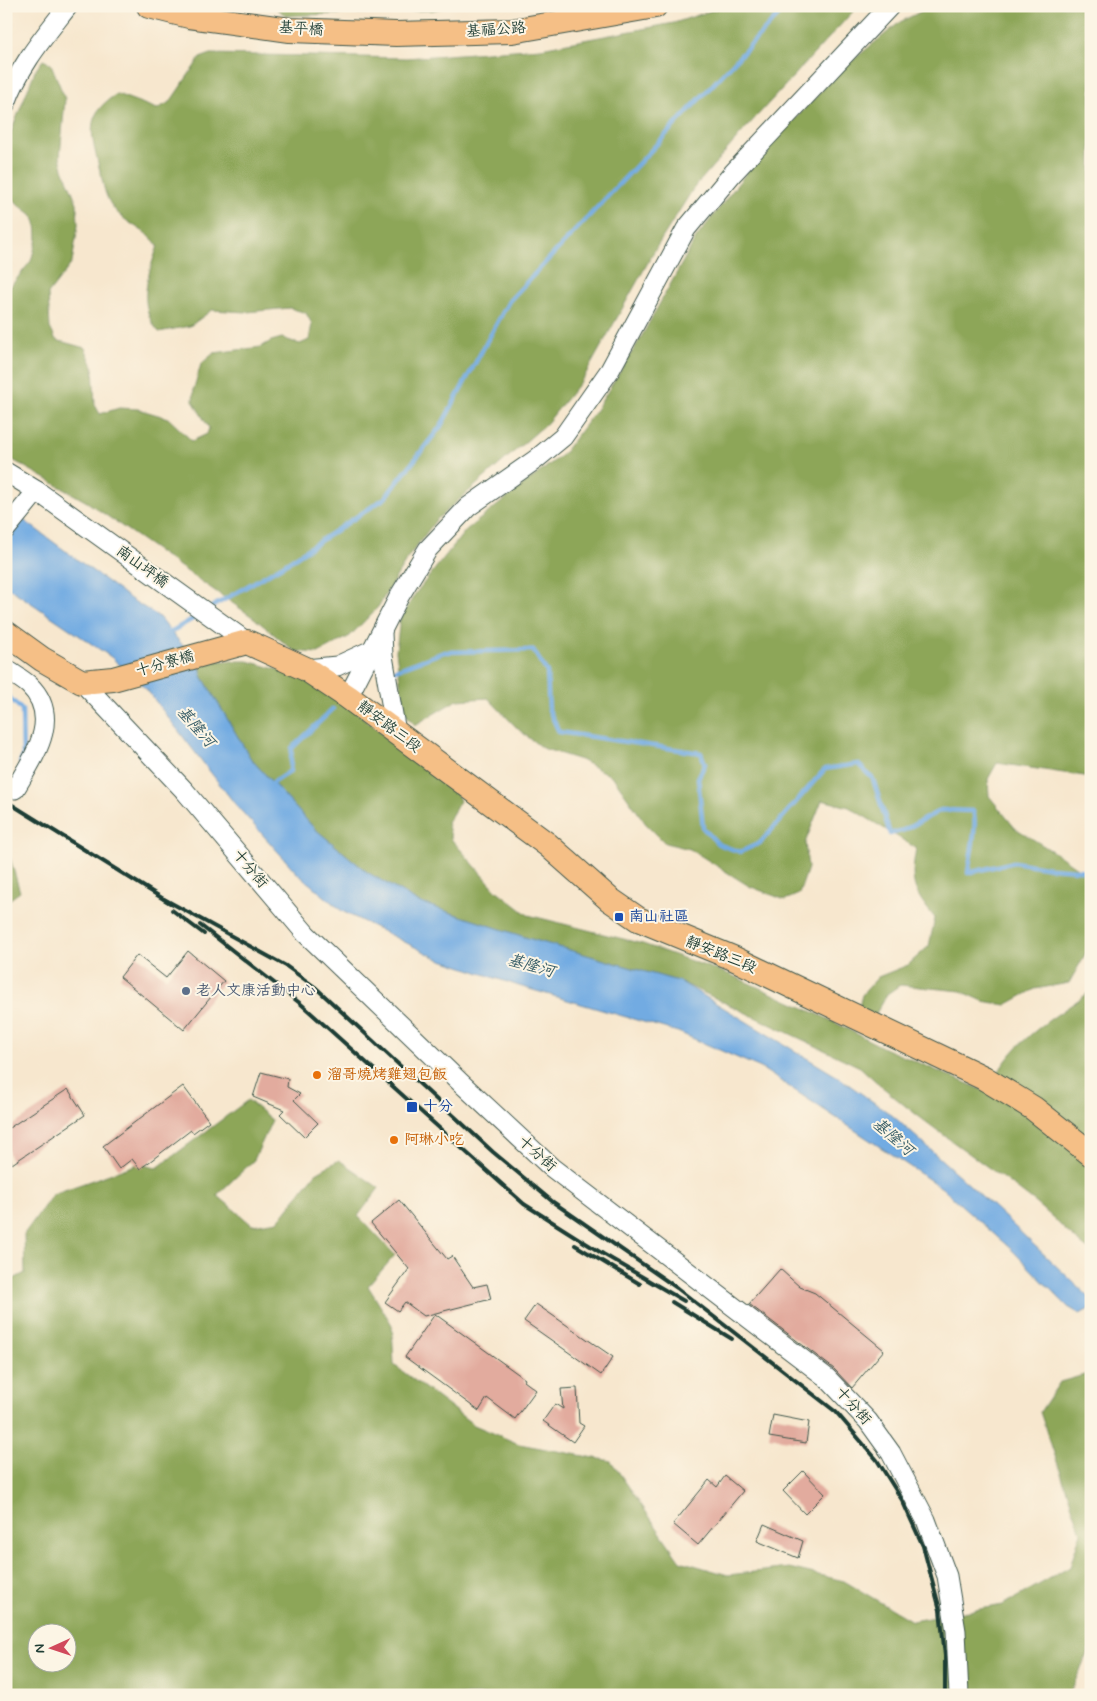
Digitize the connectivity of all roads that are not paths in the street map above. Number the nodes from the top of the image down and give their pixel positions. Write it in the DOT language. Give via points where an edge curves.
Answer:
graph roads {
  1 [pos="68,6"];
  2 [pos="149,6"];
  3 [pos="655,6"];
  4 [pos="890,6"];
  5 [pos="396,34"];
  6 [pos="6,103"];
  7 [pos="6,472"];
  8 [pos="38,491"];
  9 [pos="6,529"];
  10 [pos="6,633"];
  11 [pos="378,640"];
  12 [pos="247,642"];
  13 [pos="6,669"];
  14 [pos="306,669"];
  15 [pos="82,682"];
  16 [pos="348,697"];
  17 [pos="396,732"];
  18 [pos="6,785"];
  19 [pos="1091,1154"];
  20 [pos="959,1695"];
  1 -- 6 [label="street" via="25,62"];
  2 -- 5 [label="main road, 基平橋" via="189,16 290,30"];
  3 -- 5 [label="main road, 基福公路" via="512,31"];
  4 -- 11 [label="street" via="739,166 686,229 610,370 563,437 468,507 428,549"];
  7 -- 8 [label="street, 南山坪橋"];
  8 -- 9 [label="street"];
  8 -- 12 [label="street, 南山坪橋"];
  10 -- 15 [label="main road"];
  11 -- 14 [label="street" via="337,666"];
  11 -- 16 [label="street"];
  11 -- 17 [label="street"];
  12 -- 14 [label="main road, 靜安路三段"];
  12 -- 15 [label="main road, 十分寮橋" via="113,678"];
  13 -- 18 [label="street" via="29,685 44,708 41,745 15,789"];
  14 -- 16 [label="main road, 靜安路三段"];
  15 -- 20 [label="street, 十分街" via="184,790 306,934 461,1084 551,1168 828,1378 868,1421 891,1454 926,1520 947,1576 956,1631"];
  16 -- 17 [label="main road, 靜安路三段"];
  17 -- 19 [label="main road, 靜安路三段" via="548,845 609,899 638,919 733,958 984,1078 1033,1108"];
}
